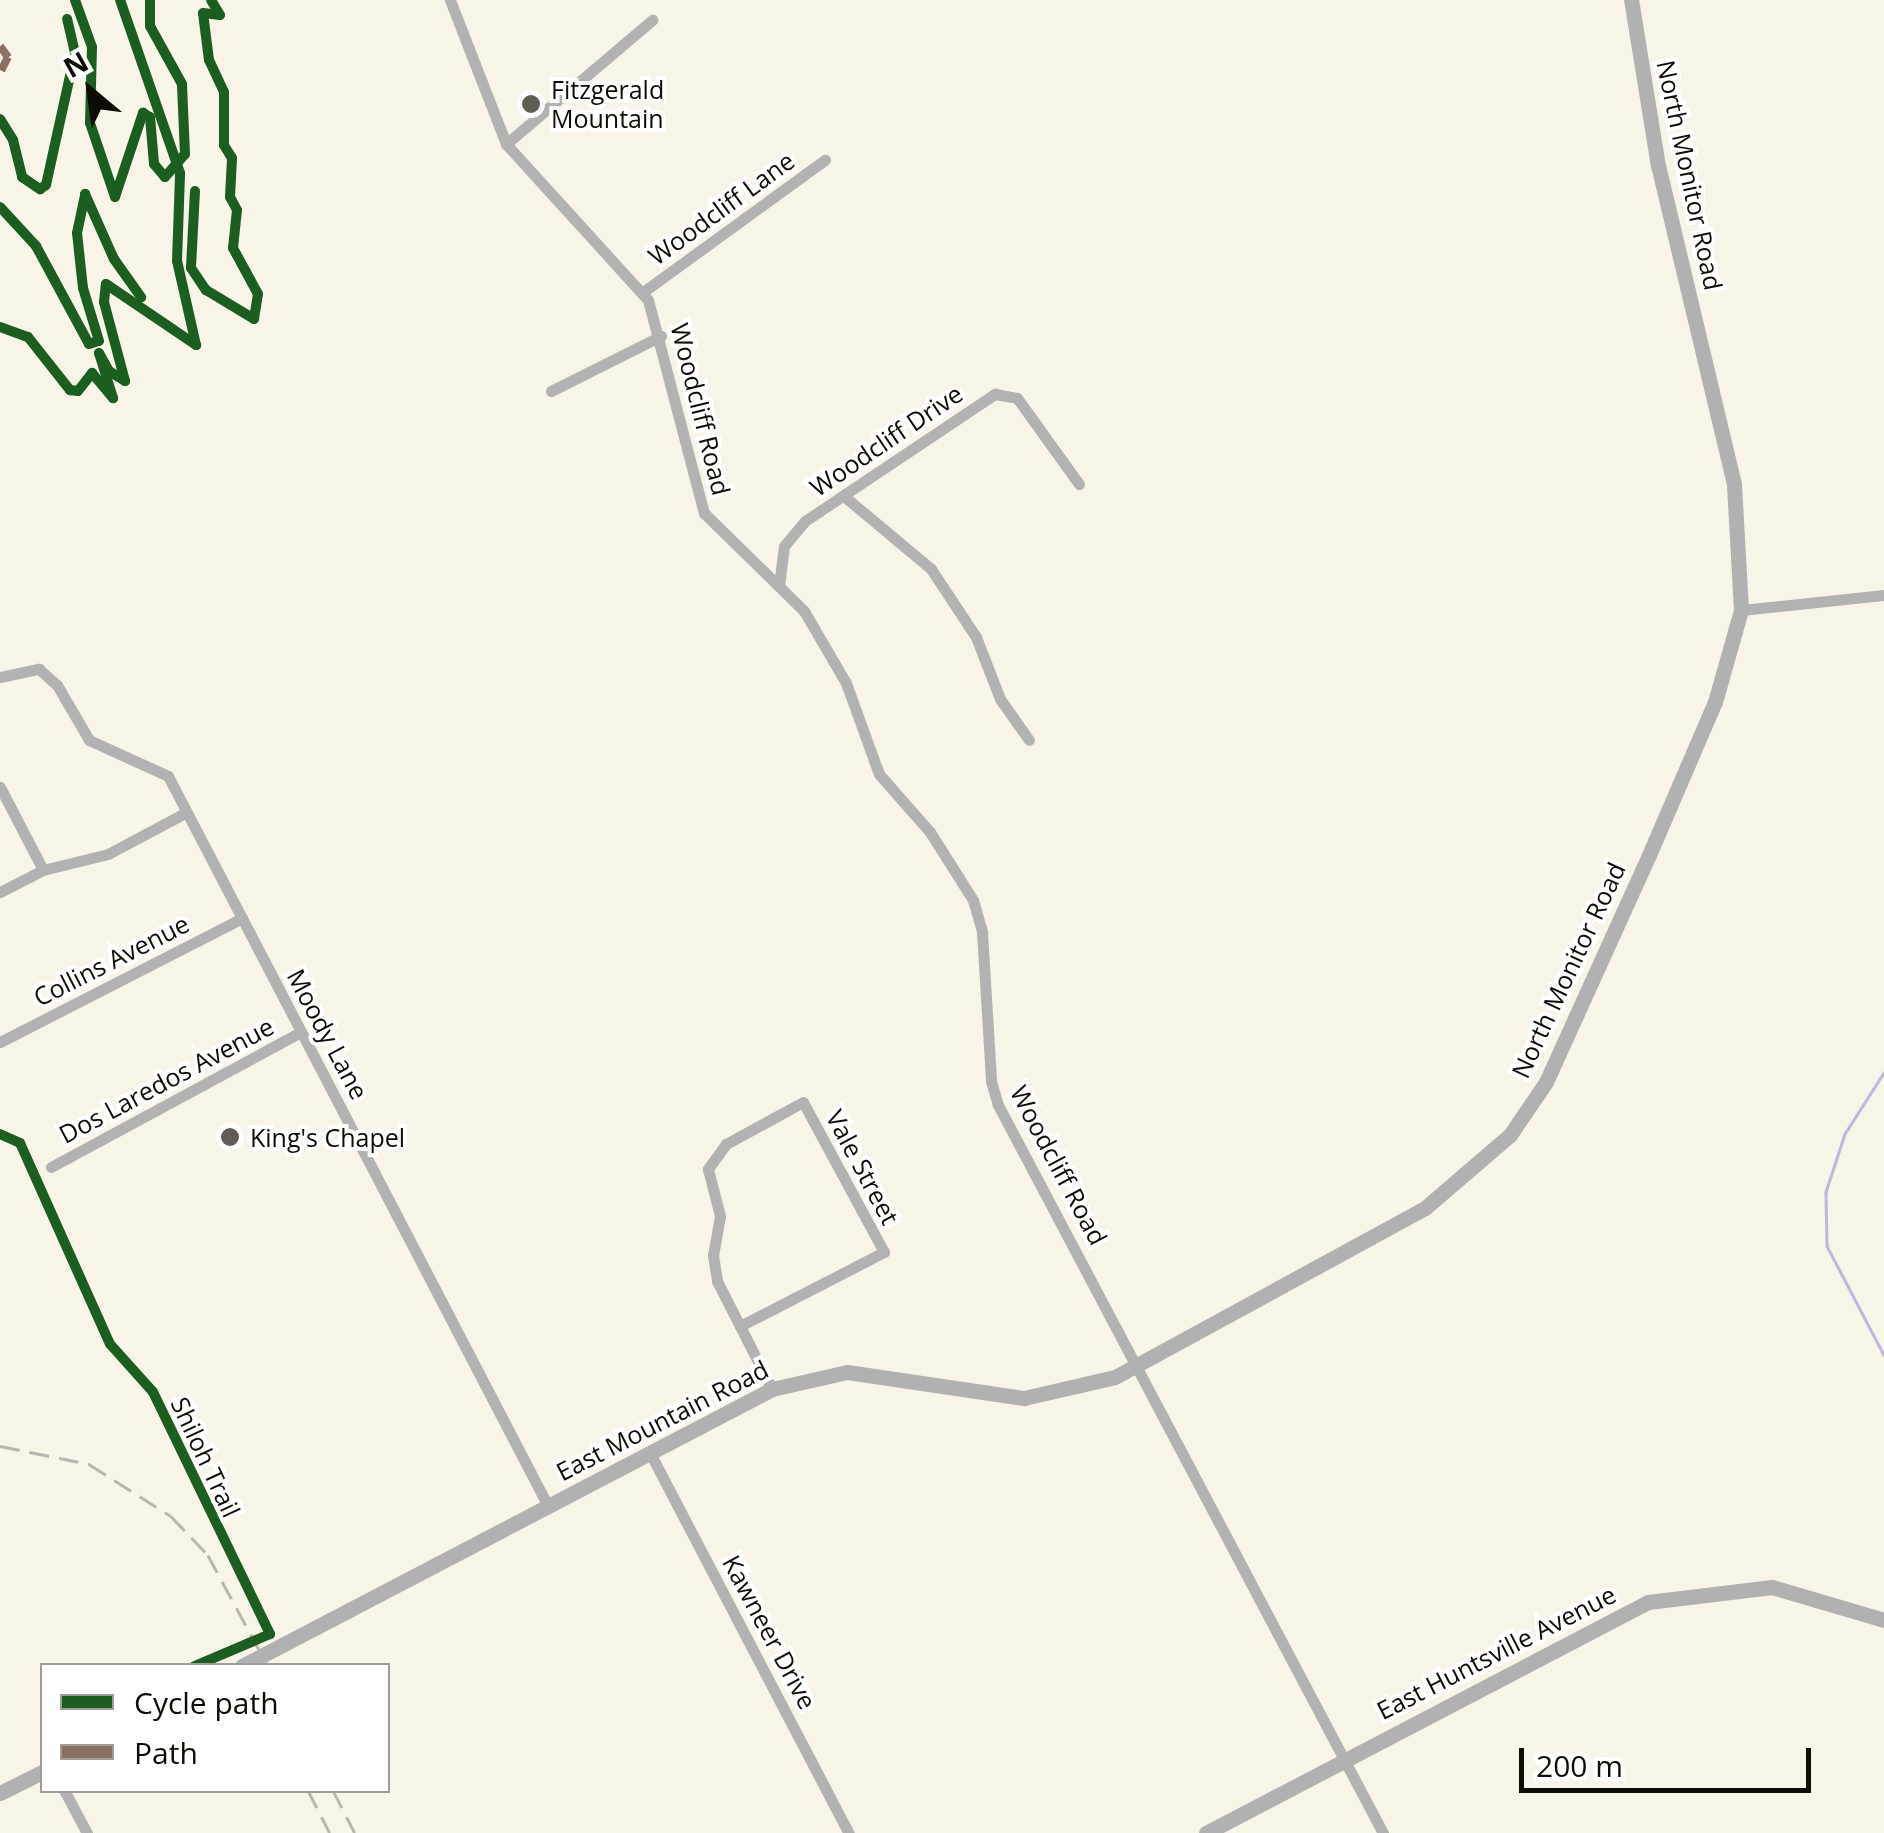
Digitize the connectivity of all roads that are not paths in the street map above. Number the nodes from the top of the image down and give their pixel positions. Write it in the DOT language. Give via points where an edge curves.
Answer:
graph roads {
  1 [pos="450,0"];
  2 [pos="1631,0"];
  3 [pos="652,20"];
  4 [pos="506,144"];
  5 [pos="825,160"];
  6 [pos="643,292"];
  7 [pos="661,336"];
  8 [pos="552,391"];
  9 [pos="1079,484"];
  10 [pos="845,496"];
  11 [pos="779,586"];
  12 [pos="1884,596"];
  13 [pos="1741,610"];
  14 [pos="0,677"];
  15 [pos="1029,740"];
  16 [pos="0,788"];
  17 [pos="188,812"];
  18 [pos="42,870"];
  19 [pos="0,892"];
  20 [pos="242,918"];
  21 [pos="301,1032"];
  22 [pos="0,1042"];
  23 [pos="51,1167"];
  24 [pos="740,1326"];
  25 [pos="1137,1368"];
  26 [pos="772,1389"];
  27 [pos="650,1453"];
  28 [pos="548,1506"];
  29 [pos="1884,1620"];
  30 [pos="248,1663"];
  31 [pos="1344,1760"];
  32 [pos="40,1773"];
  33 [pos="66,1793"];
  34 [pos="0,1794"];
  35 [pos="87,1833"];
  36 [pos="849,1833"];
  37 [pos="1206,1833"];
  38 [pos="1383,1833"];
  1 -- 4 [label="street, Woodcliff Road"];
  2 -- 13 [label="street, North Monitor Road" via="1658,166 1734,484"];
  3 -- 4 [label="street"];
  4 -- 6 [label="street, Woodcliff Road"];
  5 -- 6 [label="street, Woodcliff Lane"];
  6 -- 7 [label="street, Woodcliff Road"];
  7 -- 8 [label="street"];
  7 -- 11 [label="street, Woodcliff Road" via="697,500 737,552"];
  9 -- 10 [label="street, Woodcliff Drive" via="1024,406 1006,392 984,400"];
  10 -- 11 [label="street, Woodcliff Drive" via="789,536"];
  10 -- 15 [label="street" via="931,568"];
  11 -- 25 [label="street, Woodcliff Road" via="836,662 878,774 930,832 972,900 982,932 998,1104"];
  12 -- 13 [label="street"];
  13 -- 25 [label="street, North Monitor Road" via="1716,702 1649,856 1546,1082 1510,1135 1425,1208"];
  14 -- 17 [label="street, Moody Lane" via="26,667 49,676 90,740 157,767"];
  16 -- 18 [label="street"];
  17 -- 18 [label="street" via="108,854"];
  17 -- 20 [label="street, Moody Lane"];
  18 -- 19 [label="street"];
  20 -- 21 [label="street, Moody Lane"];
  20 -- 22 [label="street, Collins Avenue"];
  21 -- 23 [label="street, Dos Laredos Avenue"];
  21 -- 28 [label="street, Moody Lane"];
  24 -- 24 [label="street, Vale Street" via="713,1268 720,1216 710,1159 803,1102 884,1252"];
  24 -- 26 [label="street"];
  25 -- 26 [label="street, East Mountain Road" via="1074,1391 1024,1398 847,1372"];
  25 -- 31 [label="street"];
  26 -- 27 [label="street, East Mountain Road"];
  27 -- 28 [label="street, East Mountain Road"];
  27 -- 36 [label="street, Kawneer Drive"];
  28 -- 30 [label="street, East Mountain Road"];
  29 -- 31 [label="street, East Huntsville Avenue" via="1772,1586 1648,1602"];
  31 -- 37 [label="street, East Huntsville Avenue"];
  31 -- 38 [label="street"];
  32 -- 34 [label="street"];
  33 -- 35 [label="street"];
}
